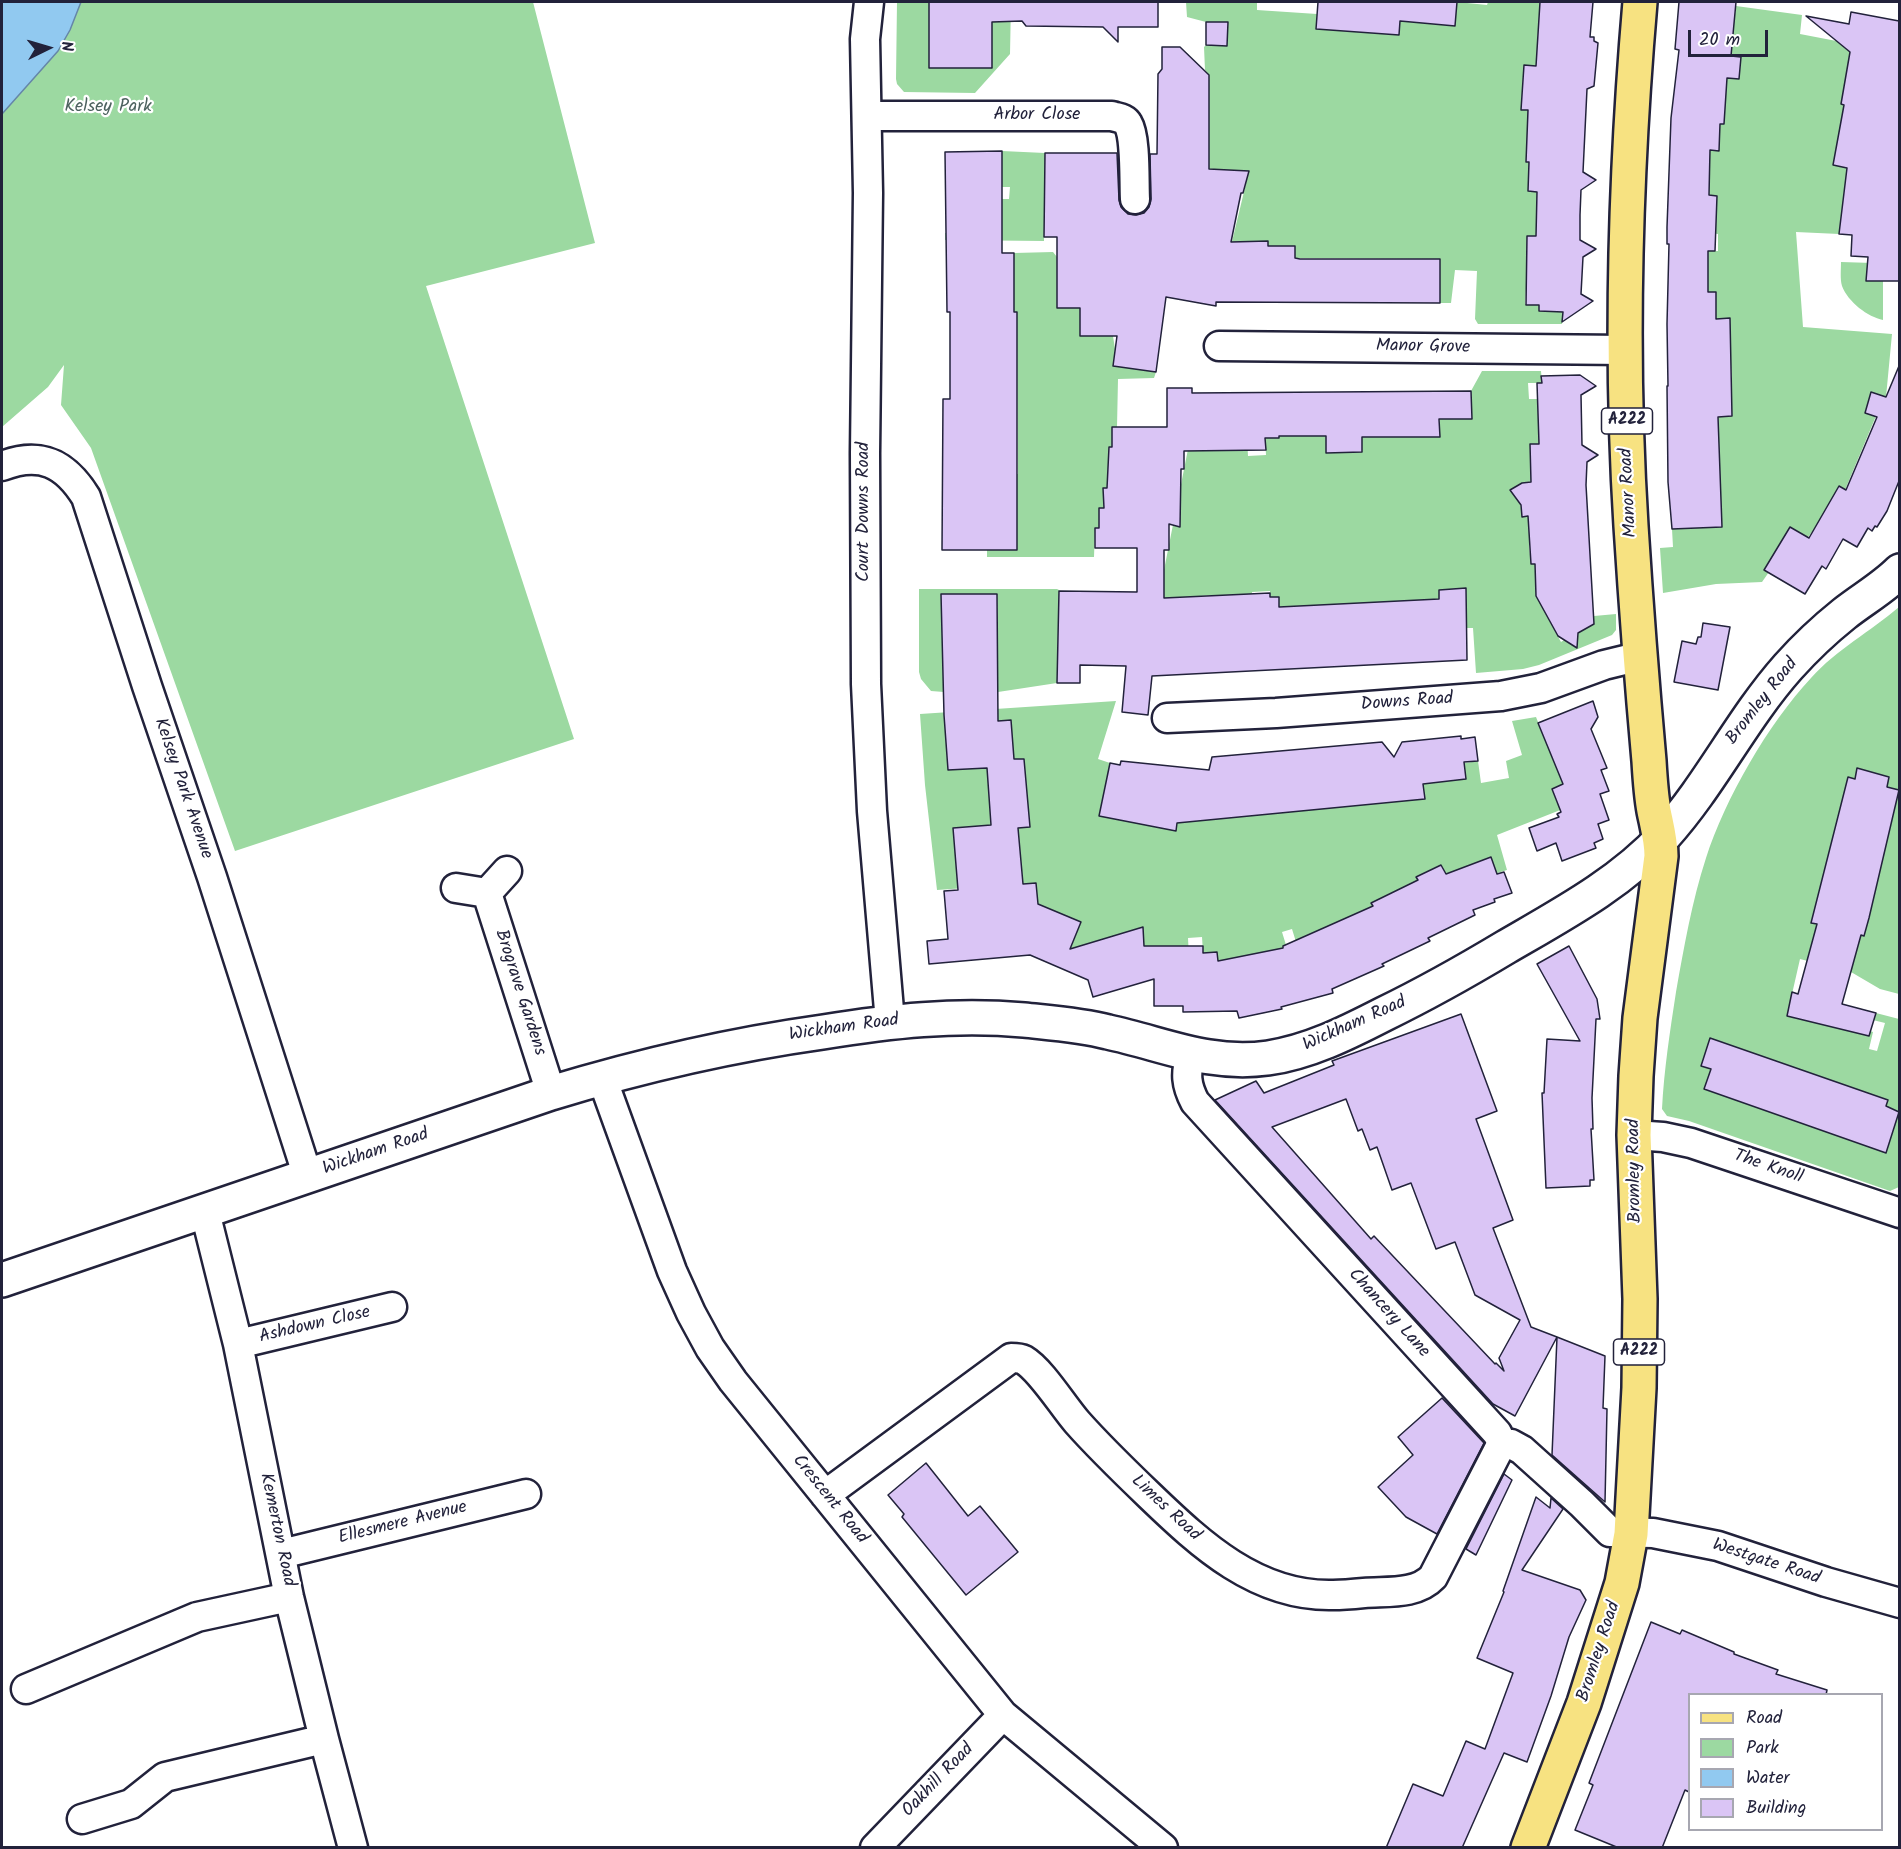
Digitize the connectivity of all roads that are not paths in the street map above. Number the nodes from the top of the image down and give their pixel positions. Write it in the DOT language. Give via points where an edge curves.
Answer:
graph roads {
  1 [pos="869,2"];
  2 [pos="1640,2"];
  3 [pos="867,116"];
  4 [pos="1135,199"];
  5 [pos="1219,346"];
  6 [pos="1626,350"];
  7 [pos="2,466"];
  8 [pos="1899,571"];
  9 [pos="1641,656"];
  10 [pos="1167,718"];
  11 [pos="1661,840"];
  12 [pos="507,872"];
  13 [pos="456,888"];
  14 [pos="487,893"];
  15 [pos="890,1022"];
  16 [pos="1191,1055"];
  17 [pos="602,1078"];
  18 [pos="550,1093"];
  19 [pos="1634,1135"];
  20 [pos="308,1177"];
  21 [pos="205,1212"];
  22 [pos="1899,1212"];
  23 [pos="2,1279"];
  24 [pos="392,1307"];
  25 [pos="238,1344"];
  26 [pos="1502,1443"];
  27 [pos="526,1494"];
  28 [pos="825,1495"];
  29 [pos="1631,1534"];
  30 [pos="281,1554"];
  31 [pos="289,1596"];
  32 [pos="1899,1603"];
  33 [pos="26,1689"];
  34 [pos="1003,1715"];
  35 [pos="324,1739"];
  36 [pos="82,1819"];
  37 [pos="353,1848"];
  38 [pos="875,1848"];
  39 [pos="1162,1848"];
  40 [pos="1528,1848"];
  1 -- 3 [label="street, Court Downs Road" via="865,39"];
  2 -- 6 [label="main road, Manor Road / A222" via="1628,169"];
  3 -- 4 [label="street, Arbor Close" via="1123,119 1132,134"];
  3 -- 15 [label="street, Court Downs Road" via="866,684 872,811"];
  5 -- 6 [label="street, Manor Grove"];
  6 -- 9 [label="main road, Manor Road / A222" via="1631,524"];
  7 -- 20 [label="street, Kelsey Park Avenue" via="29,459 44,461 75,479 86,497"];
  8 -- 11 [label="main road, Bromley Road" via="1845,613 1787,668 1684,814"];
  9 -- 10 [label="street, Downs Road" via="1541,688 1501,696"];
  9 -- 11 [label="main road, Manor Road / A222" via="1654,809"];
  11 -- 16 [label="main road, Wickham Road" via="1628,870 1554,918 1467,970 1352,1030 1268,1058"];
  11 -- 19 [label="main road, Bromley Road / A222" via="1641,1018"];
  12 -- 14 [label="street"];
  13 -- 14 [label="street"];
  14 -- 18 [label="street, Brograve Gardens"];
  15 -- 16 [label="main road, Wickham Road" via="949,1017 1026,1021 1108,1031"];
  15 -- 17 [label="main road, Wickham Road" via="734,1046"];
  16 -- 26 [label="street, Chancery Lane" via="1186,1072 1195,1102"];
  17 -- 18 [label="main road, Wickham Road"];
  17 -- 28 [label="street, Crescent Road" via="691,1313 733,1381"];
  18 -- 20 [label="main road, Wickham Road"];
  19 -- 22 [label="street, The Knoll" via="1691,1143"];
  19 -- 29 [label="main road, Bromley Road / A222" via="1640,1299"];
  20 -- 21 [label="main road, Wickham Road"];
  21 -- 23 [label="main road, Wickham Road"];
  21 -- 25 [label="street, Kemerton Road"];
  24 -- 25 [label="street, Ashdown Close"];
  25 -- 30 [label="street, Kemerton Road"];
  26 -- 28 [label="street, Limes Road" via="1427,1583 1413,1589 1333,1596 1289,1590 1250,1576 1226,1562 1114,1461 1022,1359 1011,1358"];
  26 -- 29 [label="street, Chancery Lane" via="1522,1450 1610,1532"];
  27 -- 30 [label="street, Ellesmere Avenue"];
  28 -- 34 [label="street, Crescent Road"];
  29 -- 32 [label="street, Westgate Road" via="1653,1533 1718,1546"];
  29 -- 40 [label="main road, Bromley Road / A222" via="1622,1583 1584,1703"];
  30 -- 31 [label="street, Kemerton Road"];
  31 -- 33 [label="street" via="197,1617"];
  31 -- 35 [label="street, Kemerton Road"];
  34 -- 38 [label="street, Oakhill Road"];
  34 -- 39 [label="street, Crescent Road"];
  35 -- 36 [label="street" via="165,1777 131,1804"];
  35 -- 37 [label="street, Kemerton Road"];
}
